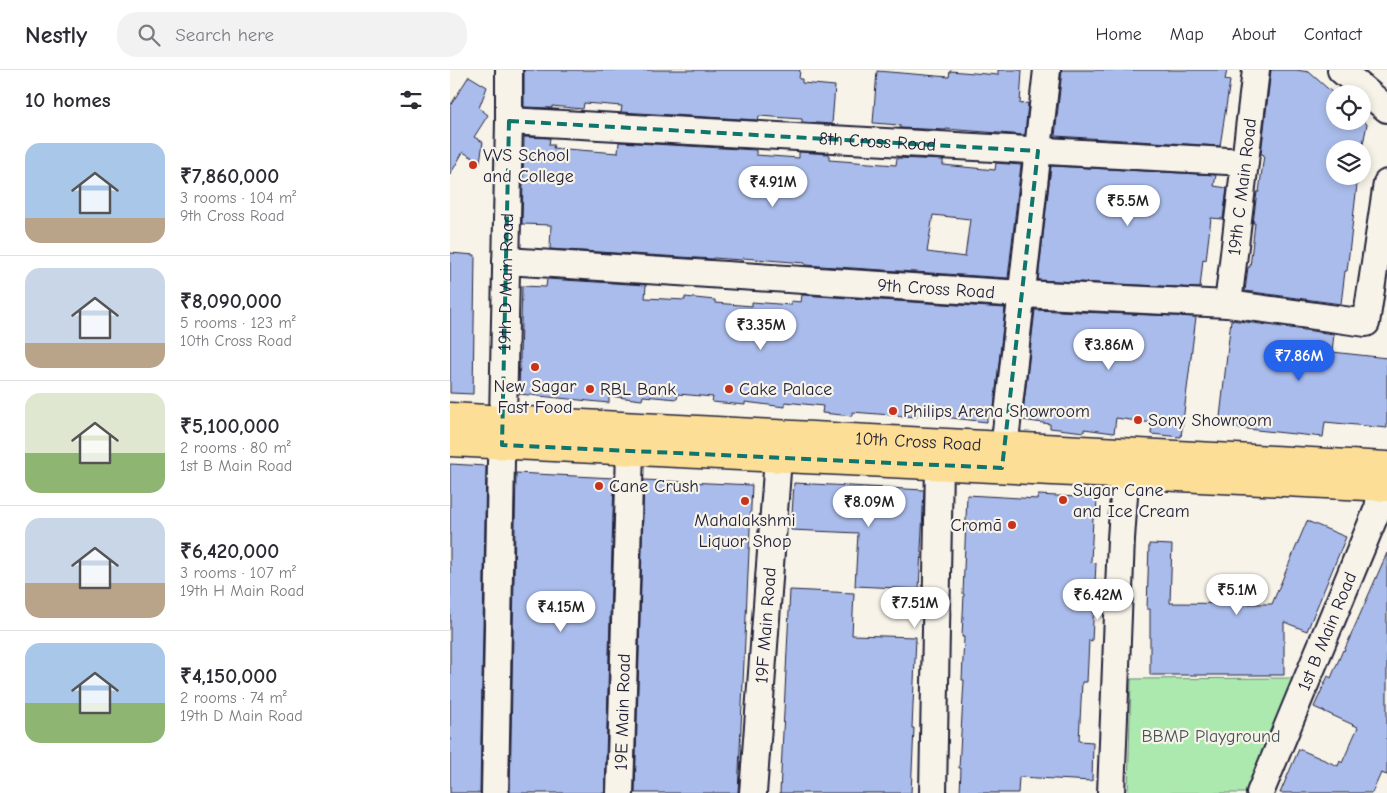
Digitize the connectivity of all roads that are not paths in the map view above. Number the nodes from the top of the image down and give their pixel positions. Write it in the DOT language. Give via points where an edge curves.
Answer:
graph roads {
  1 [pos="509,70"];
  2 [pos="1047,70"];
  3 [pos="1256,70"];
  4 [pos="1341,70"];
  5 [pos="1387,109"];
  6 [pos="509,121"];
  7 [pos="1038,151"];
  8 [pos="1245,162"];
  9 [pos="1387,183"];
  10 [pos="506,261"];
  11 [pos="1022,294"];
  12 [pos="1228,304"];
  13 [pos="450,417"];
  14 [pos="502,432"];
  15 [pos="450,442"];
  16 [pos="630,451"];
  17 [pos="1003,457"];
  18 [pos="778,458"];
  19 [pos="1126,463"];
  20 [pos="939,466"];
  21 [pos="1385,476"];
  22 [pos="495,793"];
  23 [pos="620,793"];
  24 [pos="753,793"];
  25 [pos="933,793"];
  26 [pos="1112,793"];
  27 [pos="1260,793"];
  1 -- 6 [label="street, 19th D Main Road"];
  2 -- 7 [label="street"];
  3 -- 8 [label="street, 19th C Main Road"];
  4 -- 5 [label="street"];
  6 -- 7 [label="street, 8th Cross Road"];
  6 -- 10 [label="street, 19th D Main Road"];
  7 -- 8 [label="street, 8th Cross Road"];
  7 -- 11 [label="street"];
  8 -- 12 [label="street, 19th C Main Road"];
  9 -- 12 [label="street, 9th Cross Road" via="1366,323"];
  10 -- 11 [label="street, 9th Cross Road"];
  10 -- 14 [label="street, 19th D Main Road"];
  11 -- 12 [label="street, 9th Cross Road"];
  11 -- 17 [label="street"];
  13 -- 14 [label="main road, 10th Cross Road"];
  14 -- 15 [label="main road, 10th Cross Road"];
  14 -- 16 [label="main road, 10th Cross Road"];
  14 -- 17 [label="main road, 10th Cross Road"];
  14 -- 22 [label="street, 19th D Main Road"];
  16 -- 18 [label="main road, 10th Cross Road"];
  16 -- 23 [label="street, 19E Main Road"];
  17 -- 19 [label="main road, 10th Cross Road"];
  17 -- 20 [label="main road, 10th Cross Road"];
  18 -- 20 [label="main road, 10th Cross Road"];
  18 -- 24 [label="street, 19F Main Road"];
  19 -- 21 [label="main road, 10th Cross Road"];
  19 -- 26 [label="street"];
  20 -- 25 [label="street"];
  21 -- 27 [label="street, 1st B Main Road" via="1378,508"];
}
